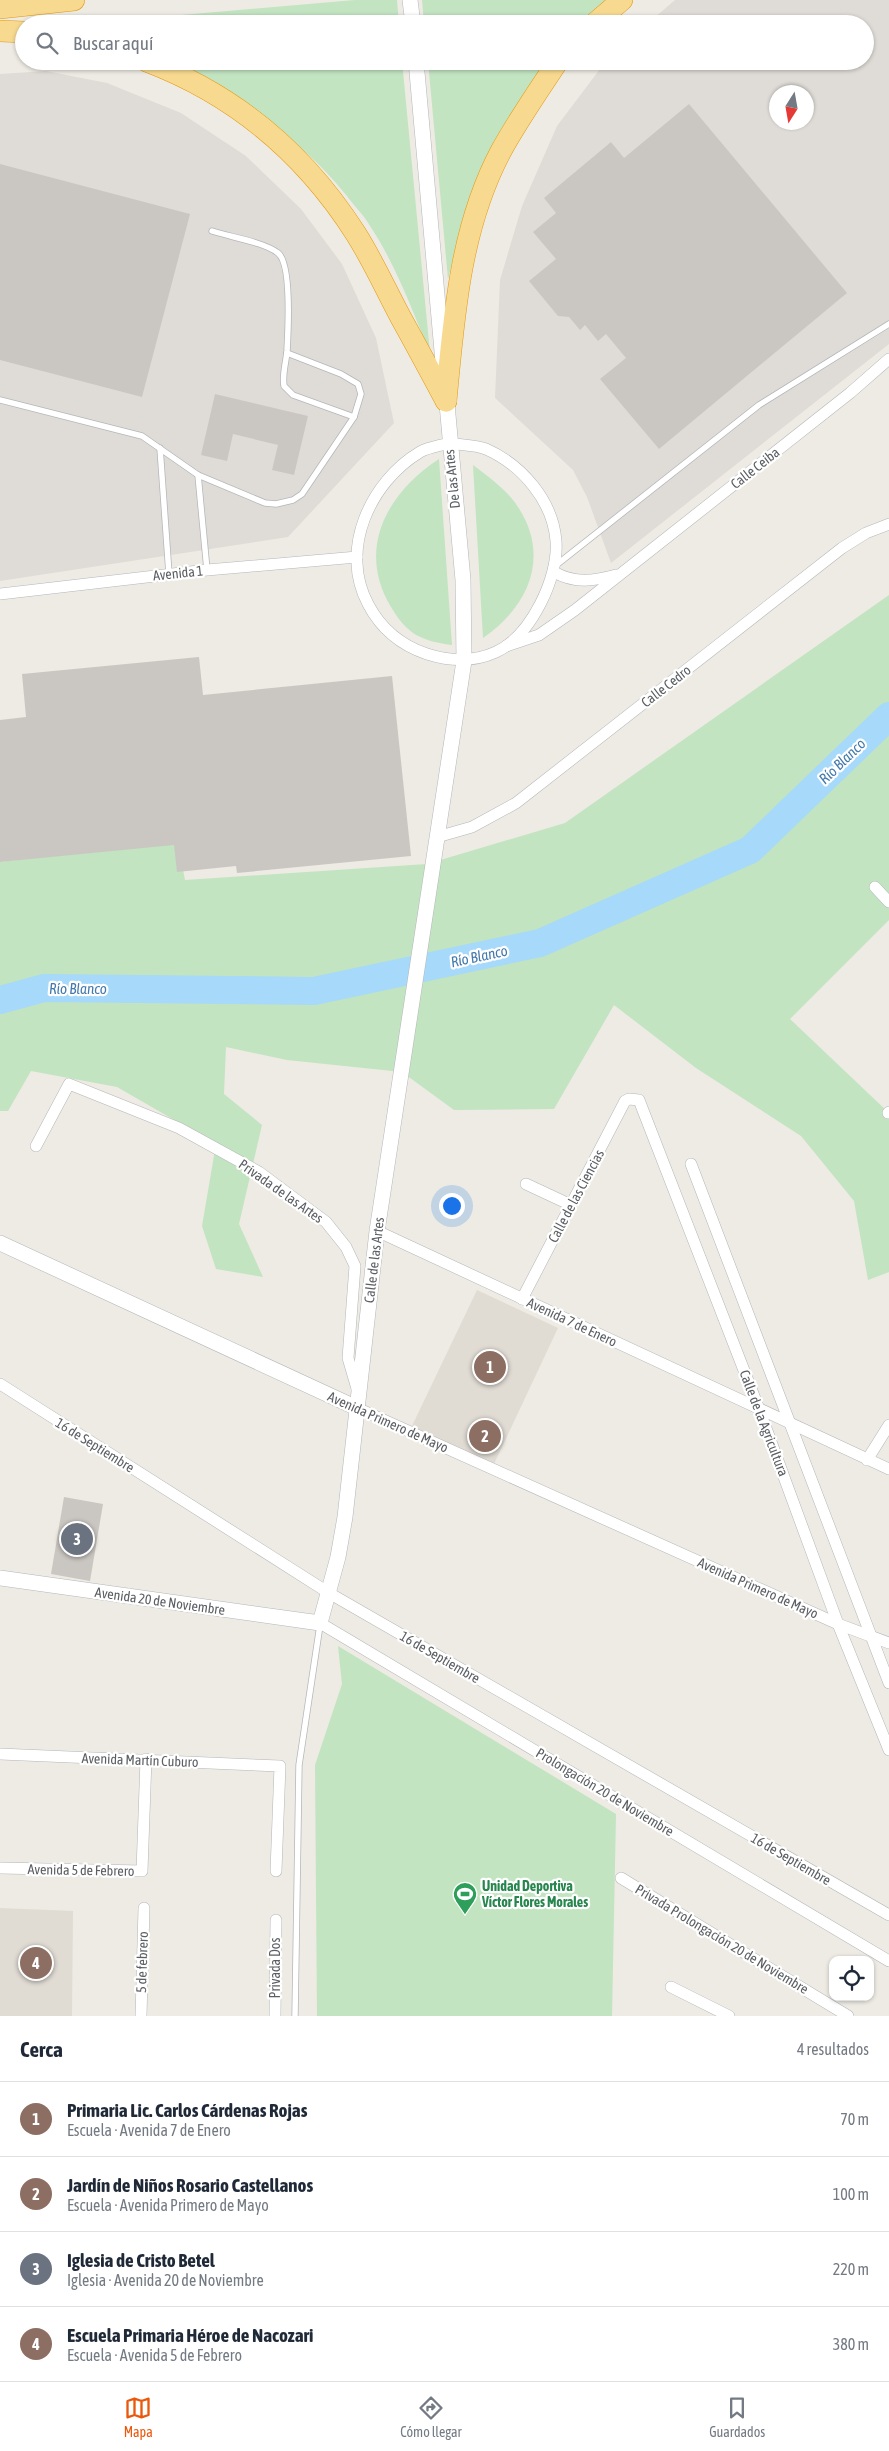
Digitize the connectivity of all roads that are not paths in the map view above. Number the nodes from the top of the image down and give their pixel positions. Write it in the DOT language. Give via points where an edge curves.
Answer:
graph roads {
  1 [pos="74,0"];
  2 [pos="622,0"];
  3 [pos="0,8"];
  4 [pos="604,15"];
  5 [pos="0,31"];
  6 [pos="15,32"];
  7 [pos="166,70"];
  8 [pos="417,70"];
  9 [pos="552,70"];
  10 [pos="212,231"];
  11 [pos="889,324"];
  12 [pos="287,353"];
  13 [pos="889,360"];
  14 [pos="0,400"];
  15 [pos="446,401"];
  16 [pos="354,417"];
  17 [pos="449,443"];
  18 [pos="160,448"];
  19 [pos="198,475"];
  20 [pos="889,524"];
  21 [pos="357,557"];
  22 [pos="554,569"];
  23 [pos="207,570"];
  24 [pos="169,574"];
  25 [pos="621,574"];
  26 [pos="0,594"];
  27 [pos="504,647"];
  28 [pos="464,660"];
  29 [pos="437,837"];
  30 [pos="875,887"];
  31 [pos="428,895"];
  32 [pos="889,902"];
  33 [pos="634,1098"];
  34 [pos="36,1146"];
  35 [pos="691,1164"];
  36 [pos="526,1184"];
  37 [pos="571,1206"];
  38 [pos="377,1232"];
  39 [pos="0,1243"];
  40 [pos="522,1299"];
  41 [pos="0,1384"];
  42 [pos="358,1402"];
  43 [pos="764,1411"];
  44 [pos="785,1421"];
  45 [pos="889,1425"];
  46 [pos="867,1460"];
  47 [pos="889,1469"];
  48 [pos="0,1578"];
  49 [pos="329,1593"];
  50 [pos="320,1623"];
  51 [pos="838,1624"];
  52 [pos="861,1632"];
  53 [pos="889,1643"];
  54 [pos="889,1683"];
  55 [pos="889,1750"];
  56 [pos="0,1754"];
  57 [pos="146,1759"];
  58 [pos="0,1868"];
  59 [pos="276,1871"];
  60 [pos="622,1878"];
  61 [pos="144,1908"];
  62 [pos="889,1915"];
  63 [pos="276,1920"];
  64 [pos="889,1961"];
  65 [pos="671,1986"];
  66 [pos="140,2016"];
  67 [pos="275,2016"];
  68 [pos="295,2016"];
  69 [pos="729,2016"];
  70 [pos="848,2016"];
  1 -- 3 [label="highway"];
  2 -- 4 [label="highway"];
  5 -- 6 [label="highway"];
  7 -- 15 [label="highway" via="241,110 287,148 324,191 356,233"];
  8 -- 15 [label="street, De las Artes"];
  9 -- 15 [label="highway" via="501,151 466,245 459,277"];
  10 -- 12 [label="lane" via="268,248 284,260 287,275"];
  11 -- 22 [label="lane" via="758,405"];
  12 -- 16 [label="lane" via="283,379 288,391"];
  12 -- 16 [label="lane" via="358,384 361,394"];
  13 -- 25 [label="street, Calle Ceiba"];
  14 -- 18 [label="lane" via="142,436"];
  15 -- 17 [label="street, De las Artes"];
  16 -- 19 [label="lane" via="302,494 285,503 265,502"];
  17 -- 21 [label="street, Calle Ceiba" via="422,451 402,464 385,483 367,510 358,535"];
  17 -- 22 [label="street" via="485,449 516,468 537,489 551,514 556,541"];
  17 -- 28 [label="street, De las Artes" via="463,580"];
  18 -- 19 [label="lane"];
  18 -- 24 [label="lane"];
  19 -- 23 [label="lane"];
  20 -- 29 [label="street, Calle Cedro" via="842,548 516,803 472,827"];
  21 -- 23 [label="street, Avenida 1"];
  21 -- 28 [label="street, Calle Ceiba" via="362,592 375,617 391,635 410,648 442,659"];
  22 -- 25 [label="street, Calle Ceiba" via="564,578 578,581"];
  22 -- 27 [label="street" via="531,619"];
  23 -- 24 [label="street, Avenida 1"];
  24 -- 26 [label="street, Avenida 1"];
  25 -- 27 [label="street, Calle Ceiba" via="539,636"];
  27 -- 28 [label="street, Calle Ceiba"];
  28 -- 29 [label="street, De las Artes"];
  29 -- 31 [label="street, De las Artes"];
  30 -- 32 [label="street"];
  31 -- 38 [label="street, Calle de las Artes"];
  33 -- 37 [label="street, Calle de las Ciencias" via="626,1101"];
  33 -- 43 [label="street, Calle de la Agricultura" via="642,1105"];
  34 -- 42 [label="street, Privada de las Artes" via="69,1084 179,1128 259,1172 326,1222 346,1247 355,1266 348,1358"];
  35 -- 44 [label="street, Calle de la Agricultura"];
  36 -- 37 [label="street"];
  37 -- 40 [label="street, Calle de las Ciencias"];
  38 -- 40 [label="street, Avenida 7 de Enero"];
  38 -- 42 [label="street, Calle de las Artes"];
  39 -- 42 [label="street, Avenida Primero de Mayo"];
  40 -- 43 [label="street, Avenida 7 de Enero"];
  41 -- 49 [label="street, 16 de Septiembre"];
  42 -- 49 [label="street, Calle de las Artes" via="345,1517"];
  42 -- 51 [label="street, Avenida Primero de Mayo"];
  43 -- 44 [label="street, Avenida 7 de Enero"];
  43 -- 51 [label="street, Calle de la Agricultura"];
  44 -- 46 [label="street"];
  44 -- 52 [label="street, Calle de la Agricultura"];
  45 -- 46 [label="street"];
  46 -- 47 [label="street"];
  48 -- 50 [label="street, Avenida 20 de Noviembre"];
  49 -- 50 [label="street, Calle de las Artes"];
  49 -- 62 [label="street, 16 de Septiembre"];
  50 -- 64 [label="street, Prolongación 20 de Noviembre"];
  50 -- 68 [label="lane" via="299,1766"];
  51 -- 52 [label="street, Avenida Primero de Mayo"];
  51 -- 55 [label="street, Calle de la Agricultura"];
  52 -- 53 [label="street, Avenida Primero de Mayo"];
  52 -- 54 [label="street, Calle de la Agricultura"];
  56 -- 57 [label="street, Avenida Martín Cuburo"];
  57 -- 58 [label="street, Avenida 5 de Febrero" via="142,1871"];
  57 -- 59 [label="street, Avenida Martín Cuburo" via="280,1766"];
  60 -- 70 [label="street, Privada Prolongación 20 de Noviembre"];
  61 -- 66 [label="street, 5 de febrero"];
  63 -- 67 [label="street, Privada Dos"];
  65 -- 69 [label="street"];
}
